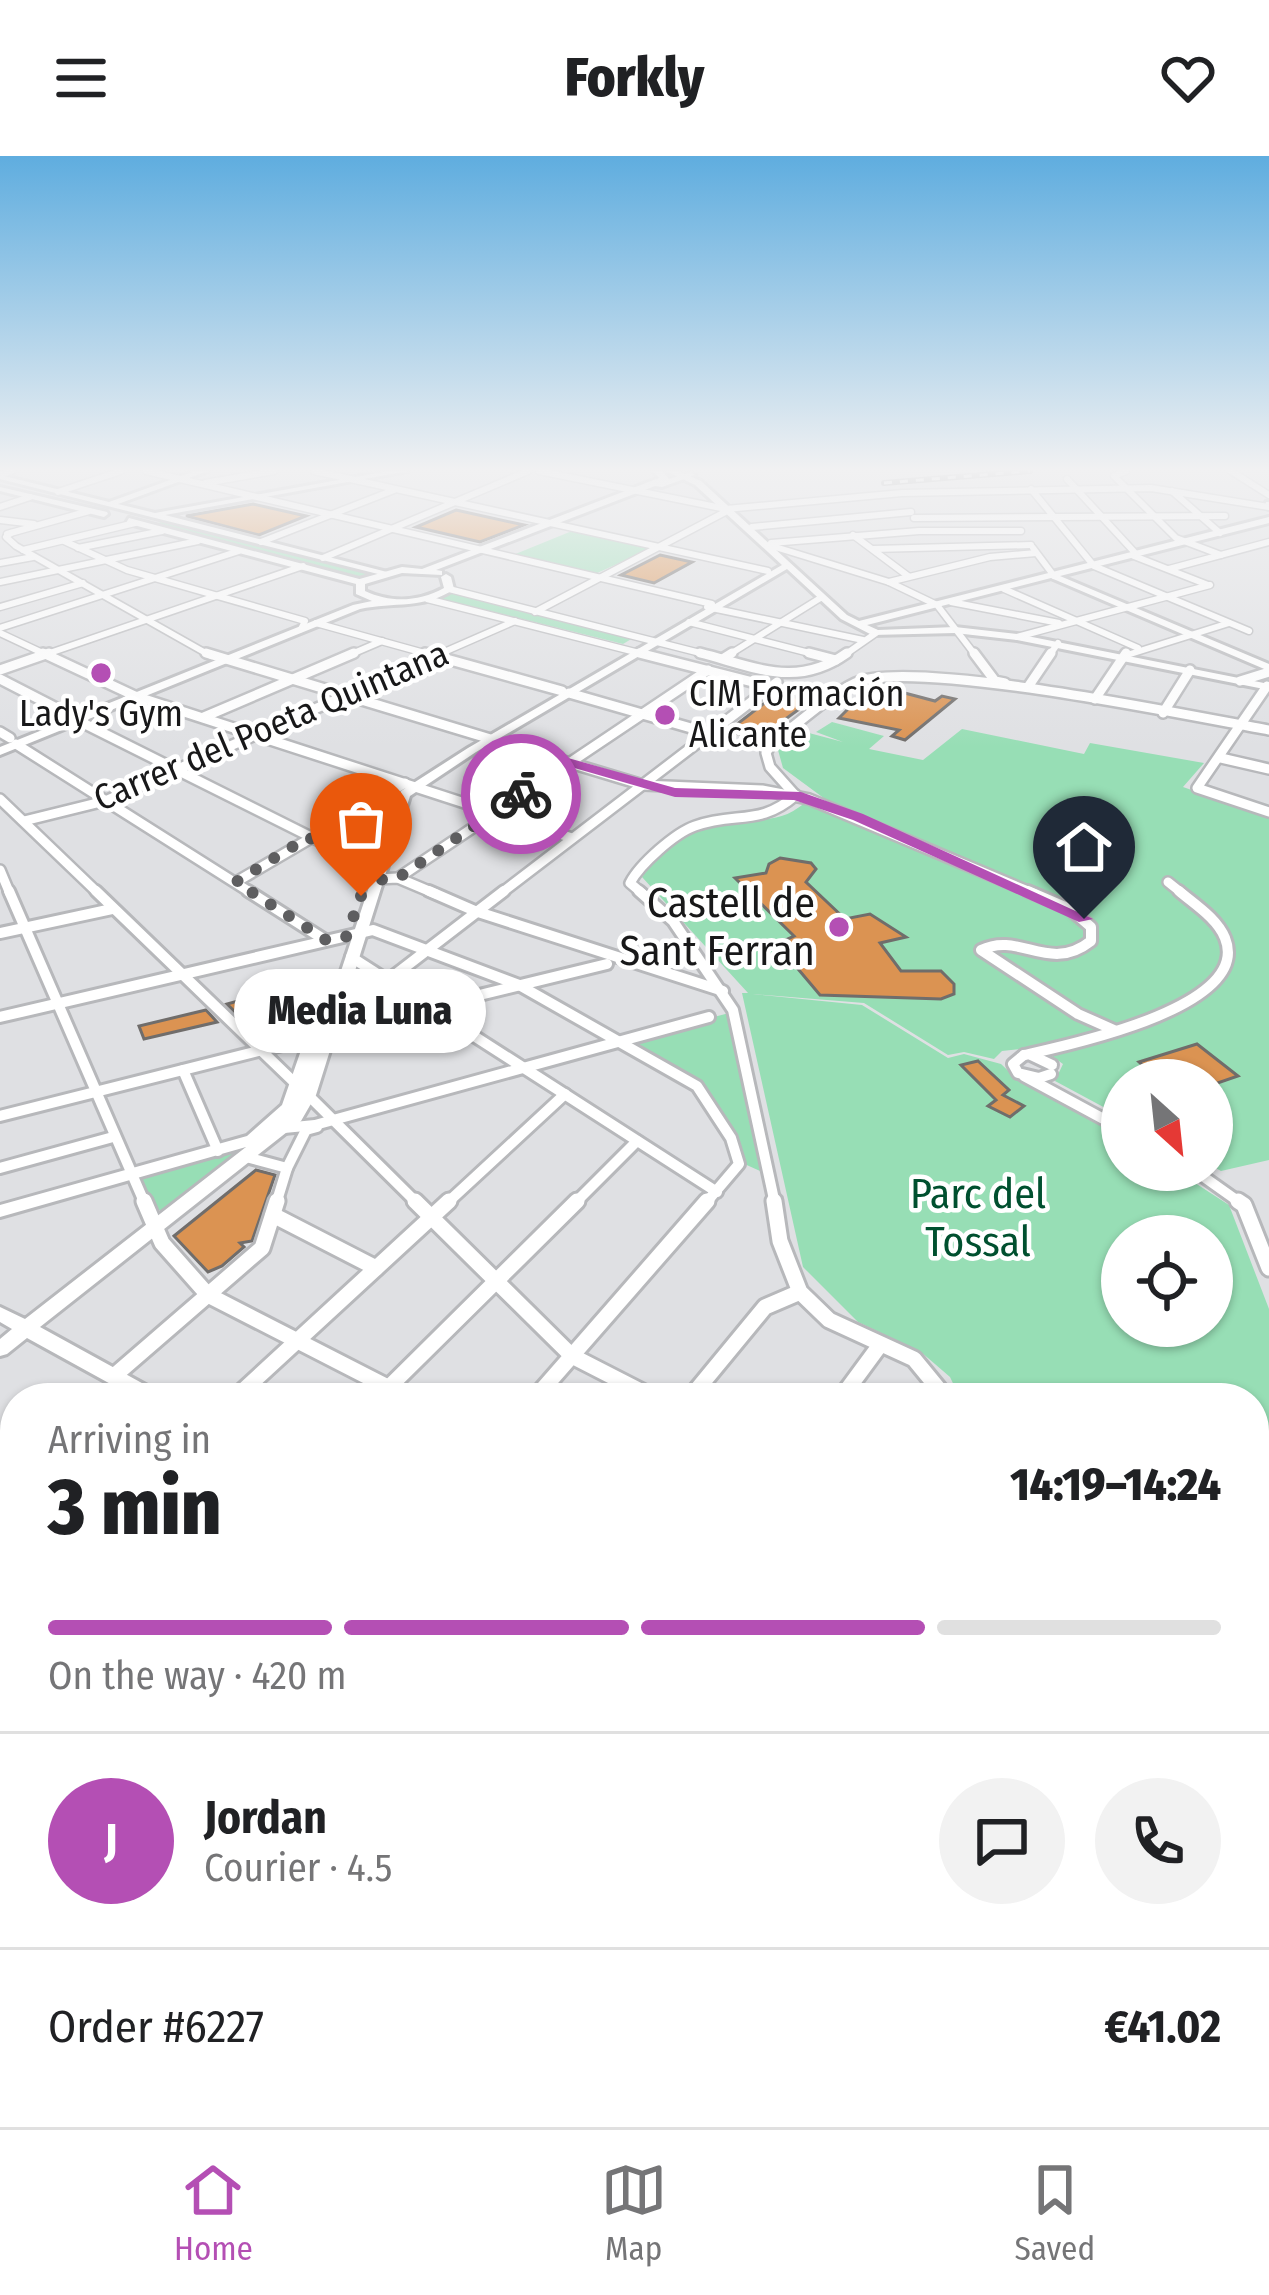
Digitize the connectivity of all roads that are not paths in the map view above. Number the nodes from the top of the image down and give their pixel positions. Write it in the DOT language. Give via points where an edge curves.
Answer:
graph roads {
  1 [pos="46,563"];
  2 [pos="92,563"];
  3 [pos="107,563"];
  4 [pos="199,563"];
  5 [pos="290,563"];
  6 [pos="344,563"];
  7 [pos="451,563"];
  8 [pos="466,563"];
  9 [pos="536,563"];
  10 [pos="627,563"];
  11 [pos="731,563"];
  12 [pos="786,563"];
  13 [pos="825,563"];
  14 [pos="891,563"];
  15 [pos="936,563"];
  16 [pos="968,563"];
  17 [pos="1044,563"];
  18 [pos="1091,563"];
  19 [pos="1105,563"];
  20 [pos="1154,563"];
  21 [pos="1191,563"];
  22 [pos="302,566"];
  23 [pos="1094,566"];
  24 [pos="939,569"];
  25 [pos="1169,569"];
  26 [pos="58,570"];
  27 [pos="426,570"];
  28 [pos="768,571"];
  29 [pos="382,572"];
  30 [pos="908,576"];
  31 [pos="1054,576"];
  32 [pos="153,578"];
  33 [pos="599,578"];
  34 [pos="0,582"];
  35 [pos="890,582"];
  36 [pos="83,583"];
  37 [pos="447,583"];
  38 [pos="360,587"];
  39 [pos="1004,589"];
  40 [pos="0,593"];
  41 [pos="103,595"];
  42 [pos="220,596"];
  43 [pos="1167,596"];
  44 [pos="823,597"];
  45 [pos="427,599"];
  46 [pos="385,602"];
  47 [pos="951,602"];
  48 [pos="12,603"];
  49 [pos="938,605"];
  50 [pos="712,606"];
  51 [pos="0,607"];
  52 [pos="1127,607"];
  53 [pos="535,612"];
  54 [pos="30,619"];
  55 [pos="147,620"];
  56 [pos="515,621"];
  57 [pos="782,621"];
  58 [pos="689,622"];
  59 [pos="1078,622"];
  60 [pos="1230,622"];
  61 [pos="854,624"];
  62 [pos="307,625"];
  63 [pos="1066,625"];
  64 [pos="955,630"];
  65 [pos="0,631"];
  66 [pos="1249,631"];
  67 [pos="876,633"];
  68 [pos="833,634"];
  69 [pos="1190,634"];
  70 [pos="635,637"];
  71 [pos="1017,637"];
  72 [pos="754,639"];
  73 [pos="863,640"];
  74 [pos="382,641"];
  75 [pos="1058,643"];
  76 [pos="616,646"];
  77 [pos="657,646"];
  78 [pos="1139,648"];
  79 [pos="635,651"];
  80 [pos="44,655"];
  81 [pos="436,656"];
  82 [pos="1124,656"];
  83 [pos="724,658"];
  84 [pos="218,659"];
  85 [pos="836,660"];
  86 [pos="0,670"];
  87 [pos="708,670"];
  88 [pos="1190,670"];
  89 [pos="1269,670"];
  90 [pos="0,679"];
  91 [pos="288,681"];
  92 [pos="779,681"];
  93 [pos="1240,681"];
  94 [pos="1028,687"];
  95 [pos="1268,687"];
  96 [pos="566,692"];
  97 [pos="132,694"];
  98 [pos="345,697"];
  99 [pos="1090,698"];
  100 [pos="1163,713"];
  101 [pos="642,715"];
  102 [pos="74,717"];
  103 [pos="202,718"];
  104 [pos="1243,726"];
  105 [pos="1269,730"];
  106 [pos="712,734"];
  107 [pos="260,737"];
  108 [pos="486,738"];
  109 [pos="5,742"];
  110 [pos="1221,758"];
  111 [pos="568,763"];
  112 [pos="1269,769"];
  113 [pos="178,770"];
  114 [pos="410,784"];
  115 [pos="648,785"];
  116 [pos="796,795"];
  117 [pos="0,799"];
  118 [pos="105,801"];
  119 [pos="495,812"];
  120 [pos="1269,812"];
  121 [pos="24,820"];
  122 [pos="308,837"];
  123 [pos="572,838"];
  124 [pos="0,871"];
  125 [pos="374,873"];
  126 [pos="398,878"];
  127 [pos="236,882"];
  128 [pos="1168,882"];
  129 [pos="112,909"];
  130 [pos="475,911"];
  131 [pos="24,928"];
  132 [pos="0,933"];
  133 [pos="354,934"];
  134 [pos="326,940"];
  135 [pos="425,949"];
  136 [pos="351,956"];
  137 [pos="607,964"];
  138 [pos="183,975"];
  139 [pos="387,981"];
  140 [pos="519,985"];
  141 [pos="724,992"];
  142 [pos="56,1004"];
  143 [pos="429,1006"];
  144 [pos="1078,1013"];
  145 [pos="709,1017"];
  146 [pos="0,1018"];
  147 [pos="1114,1030"];
  148 [pos="320,1034"];
  149 [pos="1084,1039"];
  150 [pos="622,1041"];
  151 [pos="1051,1049"];
  152 [pos="264,1050"];
  153 [pos="1024,1055"];
  154 [pos="524,1067"];
  155 [pos="1051,1069"];
  156 [pos="183,1070"];
  157 [pos="1024,1076"];
  158 [pos="302,1090"];
  159 [pos="1059,1092"];
  160 [pos="94,1093"];
  161 [pos="565,1094"];
  162 [pos="0,1116"];
  163 [pos="1101,1117"];
  164 [pos="336,1122"];
  165 [pos="315,1126"];
  166 [pos="284,1128"];
  167 [pos="113,1137"];
  168 [pos="637,1141"];
  169 [pos="218,1151"];
  170 [pos="246,1156"];
  171 [pos="0,1168"];
  172 [pos="287,1168"];
  173 [pos="129,1175"];
  174 [pos="1224,1191"];
  175 [pos="716,1192"];
  176 [pos="0,1211"];
  177 [pos="273,1215"];
  178 [pos="432,1217"];
  179 [pos="153,1230"];
  180 [pos="376,1268"];
  181 [pos="1269,1268"];
  182 [pos="497,1281"];
  183 [pos="800,1292"];
  184 [pos="208,1295"];
  185 [pos="0,1314"];
  186 [pos="26,1328"];
  187 [pos="297,1340"];
  188 [pos="880,1345"];
  189 [pos="0,1348"];
  190 [pos="572,1356"];
  191 [pos="114,1376"];
  192 [pos="126,1383"];
  193 [pos="251,1383"];
  194 [pos="367,1383"];
  195 [pos="393,1383"];
  196 [pos="548,1383"];
  197 [pos="625,1383"];
  198 [pos="702,1383"];
  199 [pos="853,1383"];
  200 [pos="934,1383"];
  1 -- 26 [label="street"];
  2 -- 26 [label="street"];
  3 -- 32 [label="street"];
  4 -- 32 [label="street"];
  5 -- 22 [label="street"];
  6 -- 29 [label="street"];
  7 -- 27 [label="main road"];
  8 -- 37 [label="main road"];
  9 -- 33 [label="street"];
  10 -- 33 [label="street"];
  11 -- 28 [label="street"];
  12 -- 28 [label="street"];
  12 -- 44 [label="street"];
  12 -- 50 [label="street"];
  13 -- 35 [label="street"];
  14 -- 30 [label="street"];
  15 -- 24 [label="street"];
  16 -- 24 [label="street"];
  17 -- 31 [label="street"];
  18 -- 23 [label="street"];
  19 -- 23 [label="street"];
  20 -- 25 [label="street"];
  21 -- 25 [label="street"];
  22 -- 38 [label="street"];
  22 -- 42 [label="street"];
  23 -- 31 [label="street"];
  23 -- 43 [label="street"];
  24 -- 30 [label="street"];
  25 -- 43 [label="street" via="1210,585"];
  26 -- 34 [label="street"];
  26 -- 36 [label="street"];
  27 -- 29 [label="main road"];
  27 -- 37 [label="main road"];
  28 -- 50 [label="street"];
  29 -- 38 [label="main road"];
  30 -- 35 [label="street"];
  31 -- 39 [label="street"];
  31 -- 52 [label="street"];
  32 -- 41 [label="street"];
  32 -- 42 [label="street"];
  33 -- 50 [label="street"];
  33 -- 53 [label="street"];
  35 -- 49 [label="street"];
  36 -- 41 [label="street"];
  36 -- 48 [label="street"];
  37 -- 45 [label="main road"];
  37 -- 53 [label="street"];
  38 -- 46 [label="main road"];
  38 -- 62 [label="main road" via="348,604"];
  39 -- 47 [label="street"];
  39 -- 59 [label="street"];
  40 -- 48 [label="street"];
  41 -- 54 [label="street"];
  41 -- 55 [label="street"];
  42 -- 55 [label="street"];
  42 -- 62 [label="street"];
  43 -- 52 [label="street"];
  43 -- 60 [label="street"];
  44 -- 57 [label="street"];
  44 -- 61 [label="street"];
  45 -- 46 [label="main road"];
  45 -- 56 [label="street"];
  46 -- 62 [label="main road"];
  47 -- 49 [label="street"];
  47 -- 63 [label="street"];
  48 -- 51 [label="street"];
  48 -- 54 [label="street"];
  49 -- 61 [label="street"];
  49 -- 64 [label="street"];
  50 -- 57 [label="street"];
  50 -- 58 [label="street"];
  50 -- 77 [label="street"];
  52 -- 59 [label="street"];
  52 -- 69 [label="street"];
  53 -- 70 [label="street"];
  54 -- 65 [label="street"];
  55 -- 80 [label="street"];
  55 -- 84 [label="street"];
  56 -- 76 [label="street"];
  56 -- 81 [label="street, Carrer del Poeta Quintana"];
  57 -- 68 [label="street"];
  57 -- 72 [label="street"];
  58 -- 72 [label="street"];
  58 -- 77 [label="street"];
  59 -- 63 [label="street"];
  59 -- 78 [label="street"];
  60 -- 66 [label="street"];
  60 -- 69 [label="street"];
  61 -- 67 [label="street"];
  61 -- 68 [label="street"];
  62 -- 74 [label="street"];
  62 -- 84 [label="main road"];
  63 -- 71 [label="street"];
  64 -- 67 [label="street"];
  64 -- 71 [label="street"];
  64 -- 94 [label="street" via="995,681"];
  65 -- 80 [label="street"];
  67 -- 73 [label="street"];
  68 -- 73 [label="street"];
  69 -- 78 [label="street"];
  69 -- 89 [label="street"];
  70 -- 76 [label="street"];
  70 -- 77 [label="street"];
  71 -- 75 [label="street"];
  72 -- 83 [label="street"];
  72 -- 85 [label="street"];
  73 -- 85 [label="street"];
  74 -- 81 [label="street"];
  74 -- 91 [label="street"];
  75 -- 82 [label="street"];
  75 -- 94 [label="street"];
  76 -- 79 [label="street"];
  77 -- 79 [label="street"];
  77 -- 83 [label="street"];
  77 -- 87 [label="street"];
  78 -- 82 [label="street"];
  79 -- 96 [label="street"];
  80 -- 86 [label="street"];
  80 -- 97 [label="street"];
  81 -- 96 [label="street"];
  81 -- 98 [label="street, Carrer del Poeta Quintana"];
  82 -- 88 [label="street"];
  82 -- 99 [label="street"];
  83 -- 92 [label="street"];
  84 -- 91 [label="street"];
  84 -- 97 [label="main road"];
  85 -- 92 [label="street"];
  87 -- 92 [label="street"];
  87 -- 101 [label="street"];
  88 -- 93 [label="street"];
  88 -- 100 [label="street"];
  89 -- 93 [label="street"];
  90 -- 102 [label="street"];
  91 -- 98 [label="street"];
  91 -- 103 [label="street"];
  92 -- 106 [label="street"];
  93 -- 95 [label="street"];
  94 -- 99 [label="street"];
  95 -- 104 [label="street"];
  96 -- 101 [label="street"];
  96 -- 108 [label="street"];
  97 -- 102 [label="main road"];
  97 -- 103 [label="street"];
  98 -- 107 [label="street, Carrer del Poeta Quintana"];
  98 -- 108 [label="street"];
  99 -- 100 [label="street"];
  99 -- 116 [label="street" via="914,674 863,680 768,748 770,767"];
  100 -- 104 [label="street"];
  101 -- 106 [label="street"];
  101 -- 111 [label="street"];
  102 -- 109 [label="main road"];
  102 -- 113 [label="street"];
  103 -- 107 [label="street"];
  104 -- 105 [label="street"];
  104 -- 110 [label="street"];
  106 -- 115 [label="street"];
  107 -- 113 [label="street, Carrer del Poeta Quintana"];
  107 -- 114 [label="street"];
  108 -- 111 [label="street"];
  108 -- 114 [label="street"];
  109 -- 118 [label="street"];
  110 -- 112 [label="street"];
  110 -- 120 [label="street" via="1197,788"];
  111 -- 115 [label="street"];
  111 -- 119 [label="street"];
  113 -- 118 [label="street, Carrer del Poeta Quintana"];
  113 -- 122 [label="street"];
  114 -- 119 [label="street"];
  114 -- 122 [label="street"];
  114 -- 125 [label="street"];
  115 -- 116 [label="street"];
  115 -- 123 [label="street"];
  116 -- 141 [label="street" via="775,813 693,826 631,877 632,888 668,916"];
  116 -- 144 [label="street" via="1078,913 1092,934 1080,950 1043,956 997,942 981,950"];
  117 -- 121 [label="street"];
  118 -- 121 [label="street, Carrer del Poeta Quintana"];
  118 -- 127 [label="street"];
  119 -- 123 [label="street"];
  119 -- 126 [label="street"];
  121 -- 129 [label="street"];
  122 -- 125 [label="street"];
  122 -- 127 [label="street"];
  123 -- 130 [label="street"];
  124 -- 131 [label="street"];
  125 -- 126 [label="street"];
  125 -- 133 [label="street"];
  126 -- 130 [label="street"];
  127 -- 134 [label="street"];
  128 -- 147 [label="street" via="1226,939 1227,963 1199,998"];
  129 -- 131 [label="street"];
  129 -- 138 [label="street"];
  130 -- 135 [label="street"];
  130 -- 141 [label="street"];
  131 -- 132 [label="street"];
  131 -- 142 [label="street"];
  133 -- 134 [label="street"];
  133 -- 135 [label="street" via="373,929"];
  133 -- 136 [label="street"];
  133 -- 148 [label="street"];
  134 -- 138 [label="street"];
  135 -- 139 [label="street"];
  135 -- 140 [label="street"];
  136 -- 139 [label="street"];
  136 -- 148 [label="street"];
  137 -- 140 [label="street"];
  138 -- 142 [label="street"];
  138 -- 152 [label="street"];
  139 -- 143 [label="street"];
  140 -- 143 [label="street"];
  140 -- 150 [label="street"];
  141 -- 183 [label="street" via="780,1241"];
  142 -- 146 [label="street"];
  142 -- 160 [label="street"];
  143 -- 148 [label="street"];
  143 -- 154 [label="street"];
  144 -- 147 [label="street"];
  144 -- 149 [label="street"];
  145 -- 150 [label="street"];
  147 -- 149 [label="street"];
  148 -- 152 [label="street"];
  148 -- 158 [label="street"];
  149 -- 151 [label="street"];
  150 -- 154 [label="street"];
  150 -- 175 [label="street" via="698,1086 731,1138 739,1164"];
  151 -- 153 [label="street"];
  151 -- 155 [label="street"];
  152 -- 156 [label="street"];
  152 -- 158 [label="street"];
  153 -- 155 [label="street"];
  153 -- 157 [label="street" via="1013,1064"];
  154 -- 161 [label="street"];
  154 -- 164 [label="street"];
  155 -- 157 [label="street"];
  155 -- 159 [label="street"];
  156 -- 160 [label="street"];
  156 -- 169 [label="street"];
  157 -- 159 [label="street"];
  158 -- 164 [label="street"];
  158 -- 166 [label="street"];
  158 -- 169 [label="street" via="284,1117 253,1140"];
  159 -- 163 [label="street"];
  160 -- 162 [label="street"];
  160 -- 167 [label="street"];
  161 -- 168 [label="street"];
  161 -- 178 [label="street"];
  164 -- 165 [label="street"];
  164 -- 178 [label="street"];
  165 -- 166 [label="street"];
  165 -- 172 [label="street"];
  166 -- 170 [label="street"];
  167 -- 171 [label="street"];
  167 -- 173 [label="street"];
  168 -- 175 [label="street"];
  168 -- 182 [label="street"];
  169 -- 173 [label="street"];
  170 -- 172 [label="street"];
  170 -- 179 [label="street"];
  172 -- 177 [label="street"];
  173 -- 176 [label="street"];
  173 -- 179 [label="street"];
  174 -- 181 [label="street" via="1244,1205"];
  175 -- 190 [label="street"];
  177 -- 180 [label="street"];
  177 -- 184 [label="street" via="262,1249"];
  178 -- 180 [label="street"];
  178 -- 182 [label="street"];
  179 -- 184 [label="street"];
  179 -- 186 [label="street"];
  180 -- 187 [label="street"];
  182 -- 190 [label="street"];
  182 -- 195 [label="street"];
  183 -- 188 [label="street" via="829,1320"];
  183 -- 198 [label="street" via="765,1307"];
  184 -- 187 [label="street"];
  184 -- 191 [label="street"];
  185 -- 186 [label="street"];
  186 -- 189 [label="street"];
  186 -- 191 [label="street"];
  187 -- 193 [label="street"];
  187 -- 194 [label="street"];
  188 -- 199 [label="street"];
  188 -- 200 [label="street" via="914,1359"];
  190 -- 196 [label="street"];
  190 -- 197 [label="street"];
  191 -- 192 [label="street"];
}
